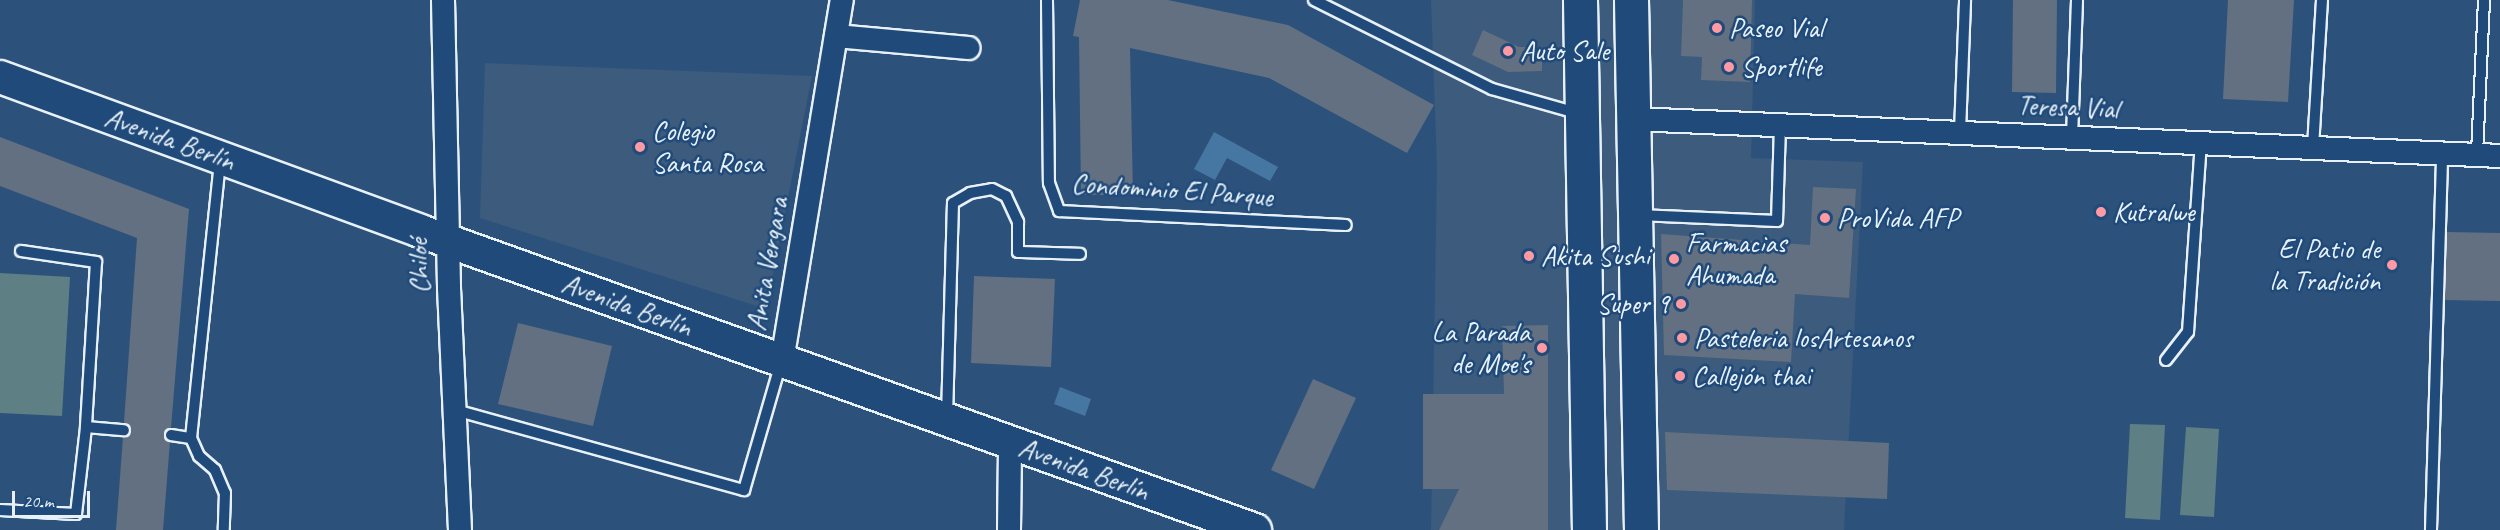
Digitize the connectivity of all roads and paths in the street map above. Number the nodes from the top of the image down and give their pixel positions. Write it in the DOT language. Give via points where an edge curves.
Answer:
graph roads {
  1 [pos="443,0"];
  2 [pos="842,0"];
  3 [pos="1047,0"];
  4 [pos="1314,0"];
  5 [pos="1580,0"];
  6 [pos="1631,0"];
  7 [pos="1965,0"];
  8 [pos="2077,0"];
  9 [pos="2322,0"];
  10 [pos="2484,0"];
  11 [pos="836,36"];
  12 [pos="968,48"];
  13 [pos="0,77"];
  14 [pos="1582,81"];
  15 [pos="1582,114"];
  16 [pos="1633,119"];
  17 [pos="1780,125"];
  18 [pos="1960,132"];
  19 [pos="2072,137"];
  20 [pos="2201,142"];
  21 [pos="2313,147"];
  22 [pos="2442,152"];
  23 [pos="2477,153"];
  24 [pos="2500,156"];
  25 [pos="220,157"];
  26 [pos="1635,215"];
  27 [pos="1346,225"];
  28 [pos="448,241"];
  29 [pos="21,251"];
  30 [pos="1080,254"];
  31 [pos="2166,360"];
  32 [pos="782,361"];
  33 [pos="455,411"];
  34 [pos="947,421"];
  35 [pos="86,427"];
  36 [pos="124,430"];
  37 [pos="171,435"];
  38 [pos="191,438"];
  39 [pos="1010,443"];
  40 [pos="0,510"];
  41 [pos="224,530"];
  42 [pos="460,530"];
  43 [pos="1009,530"];
  44 [pos="1255,530"];
  45 [pos="1589,530"];
  46 [pos="1641,530"];
  47 [pos="2431,530"];
  1 -- 28 [label="street, Chiloé"];
  2 -- 11 [label="street, Anita Vergara"];
  3 -- 27 [label="lane, Condominio El Parque" via="1049,183 1059,211"];
  4 -- 15 [label="lane" via="1492,89"];
  5 -- 14 [label="main road"];
  6 -- 16 [label="main road"];
  7 -- 18 [label="lane"];
  8 -- 19 [label="lane"];
  9 -- 21 [label="lane"];
  10 -- 23 [label="lane"];
  11 -- 12 [label="street"];
  11 -- 32 [label="street, Anita Vergara"];
  13 -- 25 [label="street, Avenida Berlín"];
  14 -- 15 [label="main road"];
  14 -- 16 [label="main road" via="1604,104"];
  15 -- 45 [label="main road"];
  16 -- 17 [label="street, Teresa Vial"];
  16 -- 26 [label="main road"];
  17 -- 18 [label="street, Teresa Vial"];
  17 -- 26 [label="lane" via="1777,221"];
  18 -- 19 [label="street, Teresa Vial"];
  19 -- 20 [label="street, Teresa Vial"];
  20 -- 21 [label="street, Teresa Vial"];
  20 -- 31 [label="lane" via="2188,332"];
  21 -- 22 [label="street, Teresa Vial"];
  22 -- 23 [label="street, Teresa Vial"];
  22 -- 47 [label="lane"];
  23 -- 24 [label="street, Teresa Vial"];
  25 -- 28 [label="street, Avenida Berlín"];
  25 -- 38 [label="lane"];
  26 -- 46 [label="main road"];
  28 -- 32 [label="street, Avenida Berlín"];
  28 -- 33 [label="street, Chiloé"];
  29 -- 35 [label="lane" via="96,262"];
  30 -- 34 [label="lane" via="1018,252 1018,222 1006,196 992,189 970,193 953,203"];
  32 -- 33 [label="lane" via="744,490"];
  32 -- 34 [label="street, Avenida Berlín"];
  33 -- 42 [label="street, Chiloé"];
  34 -- 39 [label="street, Avenida Berlín"];
  35 -- 36 [label="lane"];
  35 -- 40 [label="lane" via="76,514"];
  37 -- 38 [label="lane"];
  38 -- 41 [label="lane" via="199,456 216,470 225,493"];
  39 -- 43 [label="street"];
  39 -- 44 [label="street, Avenida Berlín"];
}
